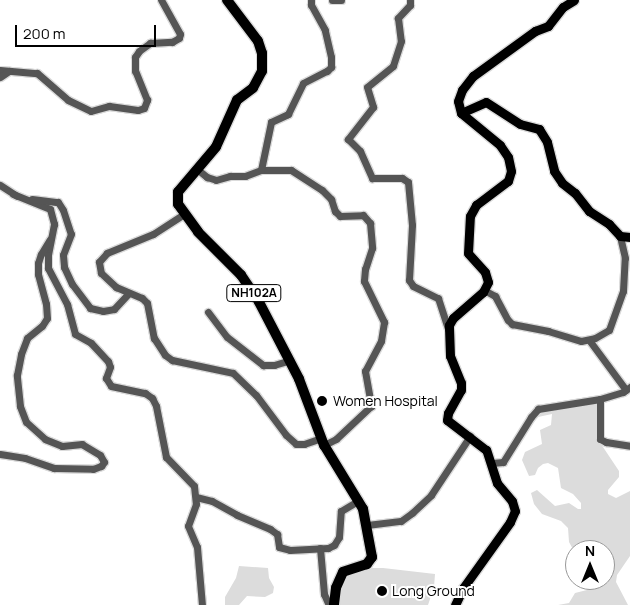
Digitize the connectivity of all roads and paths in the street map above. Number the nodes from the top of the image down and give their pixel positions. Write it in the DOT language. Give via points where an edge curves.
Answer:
graph roads {
  1 [pos="161,0"];
  2 [pos="227,0"];
  3 [pos="311,0"];
  4 [pos="332,0"];
  5 [pos="341,0"];
  6 [pos="410,0"];
  7 [pos="574,0"];
  8 [pos="0,70"];
  9 [pos="8,71"];
  10 [pos="0,77"];
  11 [pos="461,113"];
  12 [pos="197,168"];
  13 [pos="261,170"];
  14 [pos="0,185"];
  15 [pos="13,194"];
  16 [pos="184,214"];
  17 [pos="53,235"];
  18 [pos="620,236"];
  19 [pos="630,237"];
  20 [pos="484,290"];
  21 [pos="128,294"];
  22 [pos="208,312"];
  23 [pos="448,329"];
  24 [pos="589,340"];
  25 [pos="290,360"];
  26 [pos="628,389"];
  27 [pos="600,399"];
  28 [pos="470,436"];
  29 [pos="322,441"];
  30 [pos="630,446"];
  31 [pos="0,454"];
  32 [pos="492,462"];
  33 [pos="196,497"];
  34 [pos="359,500"];
  35 [pos="367,525"];
  36 [pos="320,548"];
  37 [pos="202,605"];
  38 [pos="330,605"];
  39 [pos="334,605"];
  40 [pos="455,605"];
  1 -- 9 [label="street" via="180,34 172,42 150,43 135,57 135,71 147,100 144,108 109,106 91,111 68,100 37,72"];
  2 -- 12 [label="highway, NH102A" via="258,41 262,71 253,88 237,100 221,139"];
  3 -- 13 [label="street" via="325,30 332,57 331,67 303,83 290,111 272,122"];
  4 -- 5 [label="street"];
  6 -- 23 [label="street" via="410,5 398,18 401,42 393,66 367,87 373,107 348,139 360,150 372,178 402,178 408,182 412,225 409,280 413,286 438,298"];
  7 -- 11 [label="main road" via="562,6 548,26 535,31 473,76 459,96"];
  8 -- 9 [label="street"];
  9 -- 10 [label="street"];
  11 -- 18 [label="main road" via="486,102 520,124 539,129 547,142 558,178 589,211"];
  11 -- 20 [label="main road" via="500,146 510,165 508,180 476,205 470,216 468,254 485,272 488,282"];
  12 -- 13 [label="street" via="207,178 216,180"];
  12 -- 16 [label="highway, NH102A" via="178,192 178,204"];
  13 -- 29 [label="street" via="284,169 299,173 328,195 340,216 363,215 370,223 372,248 364,281 384,322 381,342 365,371 371,406 336,439"];
  14 -- 15 [label="street"];
  15 -- 17 [label="street" via="50,209 54,219"];
  15 -- 21 [label="street" via="61,205 71,234 63,255 64,267 90,308 114,309"];
  16 -- 21 [label="street" via="153,234 107,254 99,262 101,273 108,282"];
  16 -- 25 [label="highway, NH102A" via="247,284"];
  17 -- 31 [label="street" via="38,263 47,318 27,338 21,354 17,375 20,406 26,422 45,439 62,446 82,444 100,455 104,462 93,469 54,468"];
  17 -- 33 [label="street" via="48,268 66,304 75,334 91,343 108,361 110,368 106,378 111,386 146,393 154,401 164,453 191,480"];
  18 -- 19 [label="main road"];
  18 -- 24 [label="street" via="625,258 623,292 609,330"];
  20 -- 23 [label="main road" via="453,318"];
  20 -- 24 [label="street" via="495,296 512,324 581,341"];
  21 -- 29 [label="street" via="147,303 154,338 165,355 172,360 233,373 256,395 296,444"];
  22 -- 25 [label="street" via="227,337 256,361 268,366"];
  23 -- 28 [label="main road" via="450,356 461,390 447,420"];
  24 -- 26 [label="street"];
  25 -- 29 [label="highway, NH102A" via="312,407"];
  26 -- 27 [label="street"];
  27 -- 30 [label="street" via="600,439"];
  27 -- 32 [label="street" via="538,409 504,462"];
  28 -- 32 [label="main road" via="486,450"];
  28 -- 35 [label="street" via="431,495 412,513 401,521"];
  29 -- 34 [label="highway, NH102A"];
  32 -- 40 [label="main road" via="497,483 512,501 515,511"];
  33 -- 36 [label="street" via="212,501 270,529 277,534 280,546 287,550"];
  33 -- 37 [label="street" via="188,526 197,547"];
  34 -- 35 [label="highway, NH102A"];
  34 -- 36 [label="street" via="341,511 340,537 334,544"];
  35 -- 39 [label="highway, NH102A" via="372,557 367,564 343,572 336,588"];
  36 -- 38 [label="street" via="324,594"];
}
